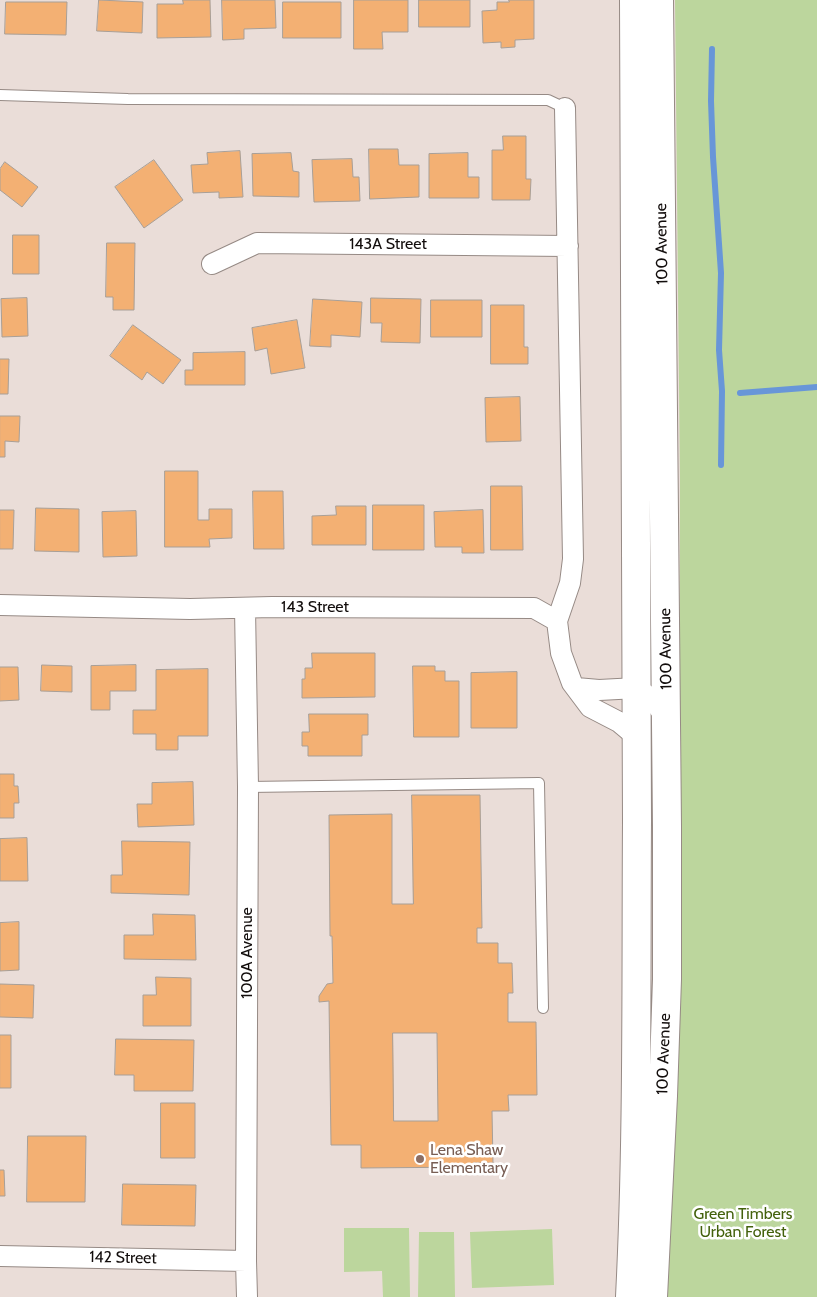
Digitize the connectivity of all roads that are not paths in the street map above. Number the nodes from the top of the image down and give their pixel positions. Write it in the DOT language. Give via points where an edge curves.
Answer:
graph roads {
  1 [pos="634,0"];
  2 [pos="659,0"];
  3 [pos="0,95"];
  4 [pos="565,108"];
  5 [pos="568,246"];
  6 [pos="212,264"];
  7 [pos="0,606"];
  8 [pos="246,608"];
  9 [pos="556,621"];
  10 [pos="576,688"];
  11 [pos="637,688"];
  12 [pos="667,719"];
  13 [pos="637,737"];
  14 [pos="248,787"];
  15 [pos="544,1008"];
  16 [pos="0,1256"];
  17 [pos="246,1261"];
  18 [pos="248,1297"];
  19 [pos="630,1297"];
  20 [pos="653,1297"];
  1 -- 11 [label="main road, 100 Avenue"];
  2 -- 12 [label="main road, 100 Avenue"];
  3 -- 4 [label="lane" via="138,99 548,100"];
  4 -- 5 [label="street"];
  5 -- 6 [label="street, 143A Street" via="257,243"];
  5 -- 9 [label="street" via="573,559 570,582"];
  7 -- 8 [label="street, 143 Street"];
  8 -- 9 [label="street, 143 Street" via="534,608"];
  8 -- 14 [label="street, 100A Avenue"];
  9 -- 10 [label="street" via="561,653"];
  10 -- 11 [label="street"];
  10 -- 13 [label="street" via="590,707 619,722"];
  11 -- 12 [label="street" via="652,699"];
  11 -- 13 [label="main road, 100 Avenue"];
  12 -- 20 [label="main road, 100 Avenue" via="667,979"];
  13 -- 19 [label="main road, 100 Avenue" via="636,1141"];
  14 -- 15 [label="lane" via="539,783"];
  14 -- 17 [label="street, 100A Avenue"];
  16 -- 17 [label="street, 142 Street"];
  17 -- 18 [label="street, 100A Avenue"];
}
